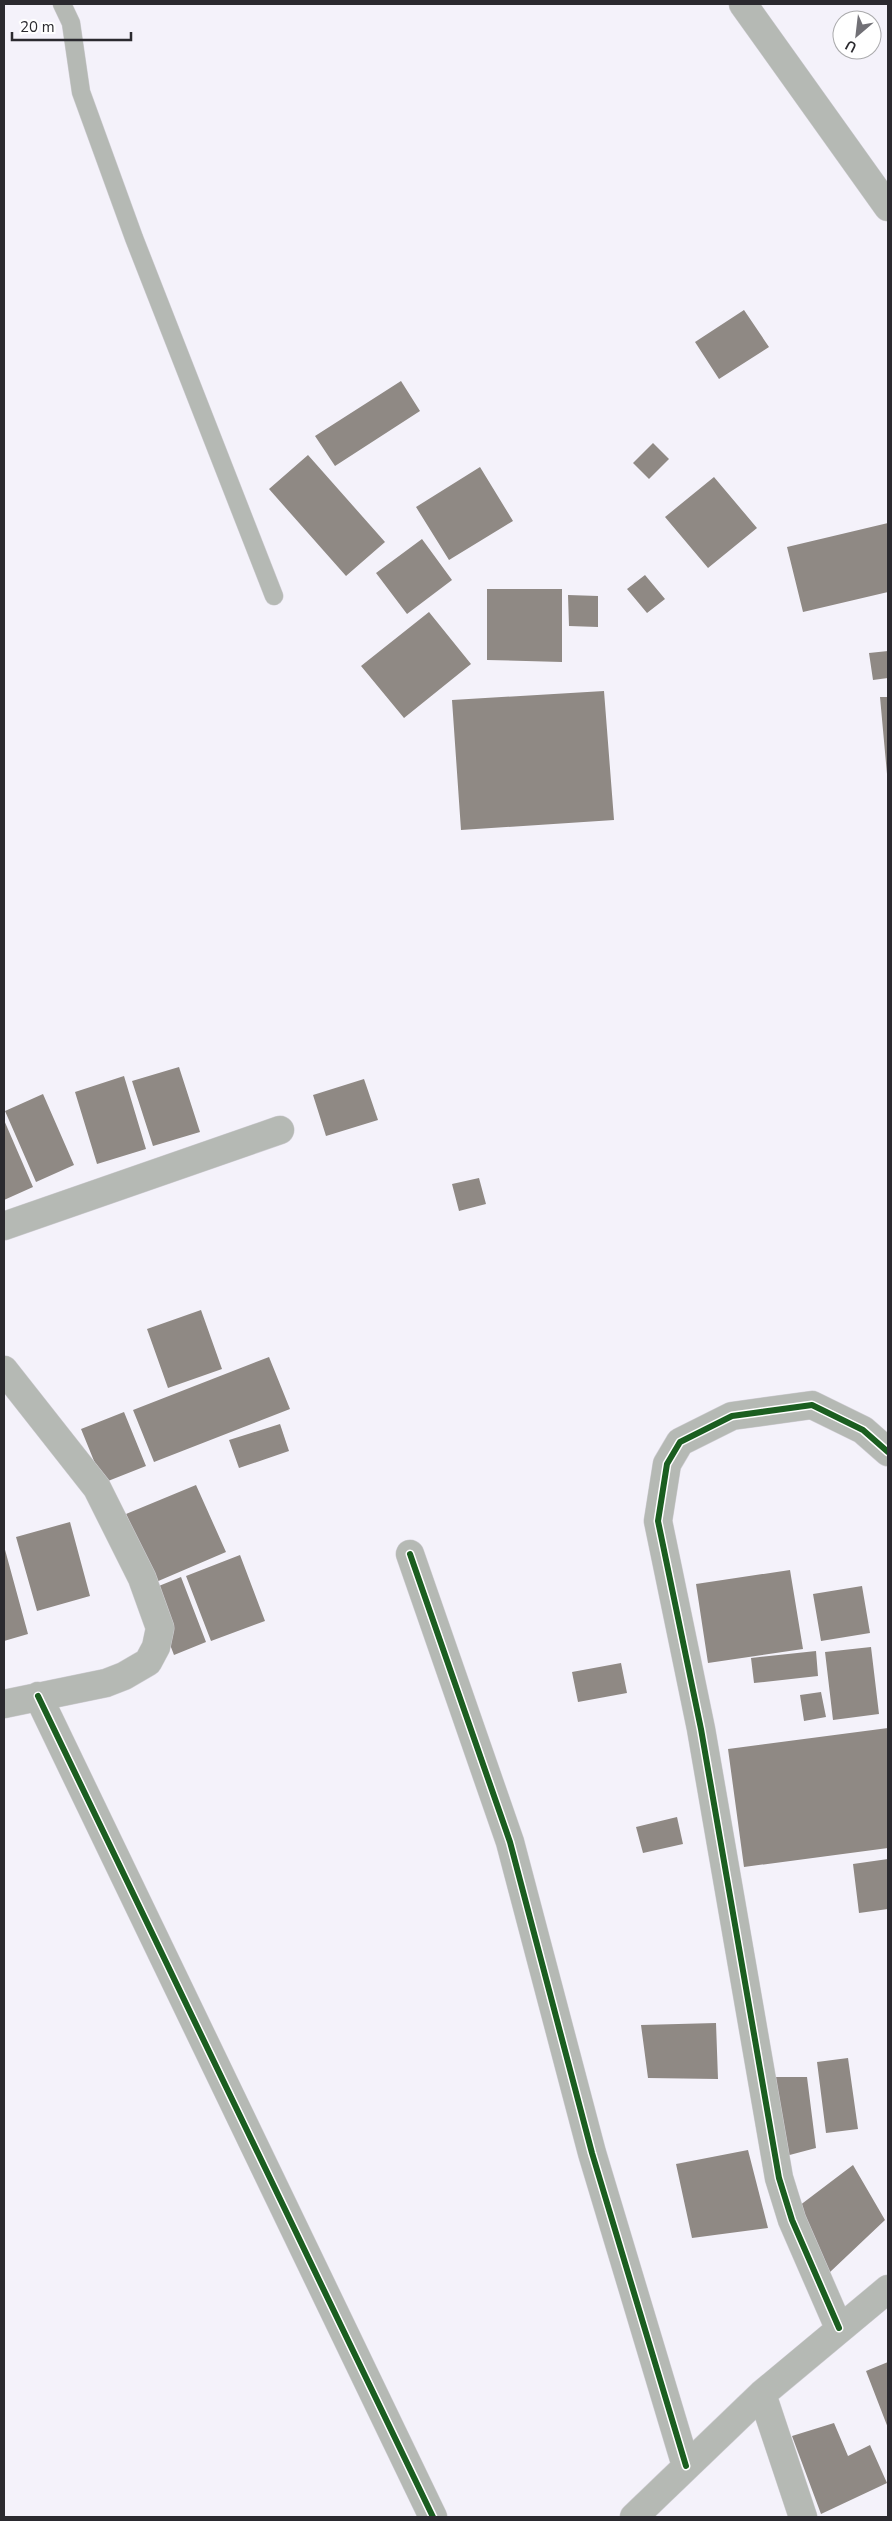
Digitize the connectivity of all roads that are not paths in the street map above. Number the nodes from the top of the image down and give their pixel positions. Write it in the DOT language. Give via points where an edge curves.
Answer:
graph roads {
  1 [pos="62,4"];
  2 [pos="743,4"];
  3 [pos="888,207"];
  4 [pos="274,596"];
  5 [pos="280,1130"];
  6 [pos="4,1226"];
  7 [pos="4,1370"];
  8 [pos="888,1452"];
  9 [pos="410,1554"];
  10 [pos="38,1696"];
  11 [pos="4,1704"];
  12 [pos="888,2289"];
  13 [pos="839,2328"];
  14 [pos="762,2394"];
  15 [pos="686,2466"];
  16 [pos="433,2517"];
  17 [pos="634,2517"];
  18 [pos="803,2517"];
  1 -- 4 [label="lane" via="71,23 81,92 134,238"];
  2 -- 3 [label="street"];
  5 -- 6 [label="street"];
  7 -- 10 [label="street" via="97,1488 142,1578 160,1628 156,1647 148,1662 124,1676 106,1683"];
  8 -- 13 [label="street" via="864,1430 812,1405 732,1416 680,1442 667,1464 658,1521 700,1729 779,2178 792,2220"];
  9 -- 15 [label="street" via="510,1842 592,2154"];
  10 -- 11 [label="street"];
  10 -- 16 [label="street"];
  12 -- 13 [label="street"];
  13 -- 14 [label="street"];
  14 -- 15 [label="street"];
  14 -- 18 [label="street"];
  15 -- 17 [label="street"];
}
